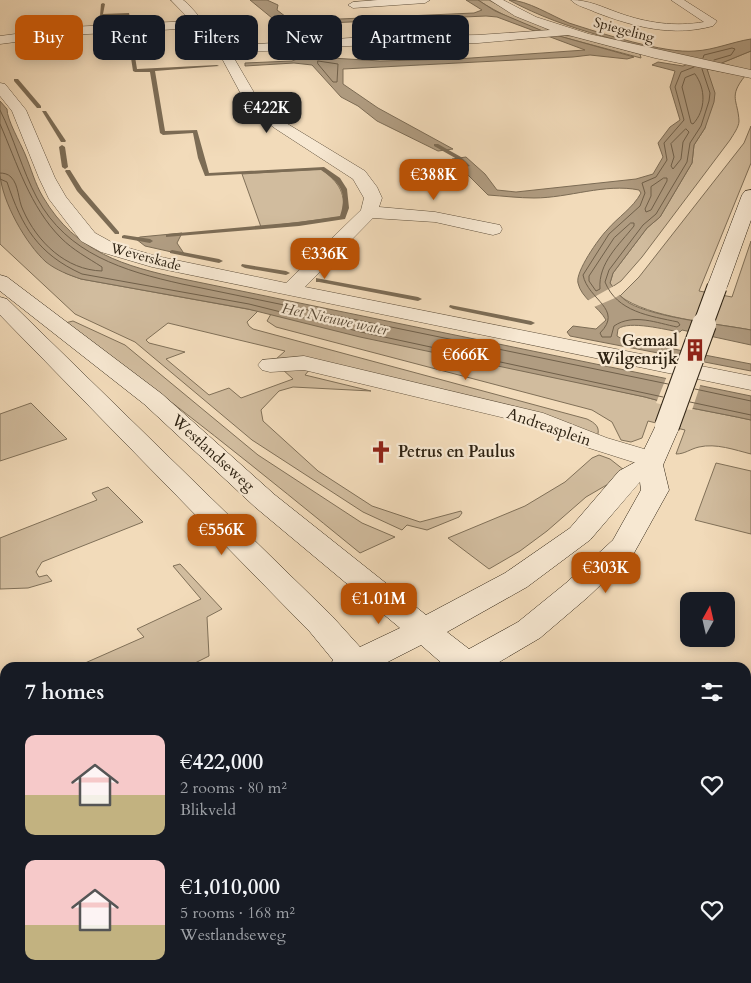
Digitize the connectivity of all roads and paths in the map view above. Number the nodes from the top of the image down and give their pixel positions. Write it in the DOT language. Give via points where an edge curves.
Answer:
graph roads {
  1 [pos="176,0"];
  2 [pos="424,0"];
  3 [pos="495,0"];
  4 [pos="576,0"];
  5 [pos="676,0"];
  6 [pos="353,5"];
  7 [pos="607,12"];
  8 [pos="192,15"];
  9 [pos="581,16"];
  10 [pos="564,18"];
  11 [pos="545,20"];
  12 [pos="175,25"];
  13 [pos="567,32"];
  14 [pos="0,40"];
  15 [pos="258,47"];
  16 [pos="229,60"];
  17 [pos="751,74"];
  18 [pos="0,87"];
  19 [pos="751,195"];
  20 [pos="370,212"];
  21 [pos="493,229"];
  22 [pos="0,281"];
  23 [pos="290,290"];
  24 [pos="0,303"];
  25 [pos="270,365"];
  26 [pos="751,382"];
  27 [pos="651,462"];
  28 [pos="424,630"];
  29 [pos="350,662"];
  30 [pos="361,662"];
  31 [pos="460,662"];
  32 [pos="472,662"];
  1 -- 8 [label="street"];
  2 -- 6 [label="street"];
  3 -- 11 [label="street, Spiegeling"];
  4 -- 7 [label="street"];
  5 -- 7 [label="street" via="711,20 708,24 664,29"];
  7 -- 9 [label="street"];
  10 -- 11 [label="street"];
  11 -- 13 [label="street, Spiegeling"];
  12 -- 14 [label="street" via="41,34"];
  13 -- 15 [label="street" via="478,39"];
  13 -- 17 [label="street, Spiegeling" via="652,54"];
  16 -- 20 [label="street" via="254,106 359,175 373,198"];
  18 -- 23 [label="street, Weverskade" via="19,110 58,199 88,237 108,248 152,260"];
  19 -- 27 [label="street, bridge"];
  20 -- 21 [label="street" via="435,217"];
  20 -- 23 [label="street"];
  22 -- 28 [label="street, Westlandseweg" via="153,399 265,501"];
  23 -- 26 [label="street, Weverskade"];
  24 -- 29 [label="street" via="321,624"];
  25 -- 27 [label="street, Andreasplein" via="304,363 534,418"];
  27 -- 28 [label="street" via="629,476 580,534 486,598"];
  27 -- 32 [label="street" via="655,490 624,546 529,630"];
  28 -- 30 [label="street"];
  28 -- 31 [label="street, Westlandseweg"];
}
